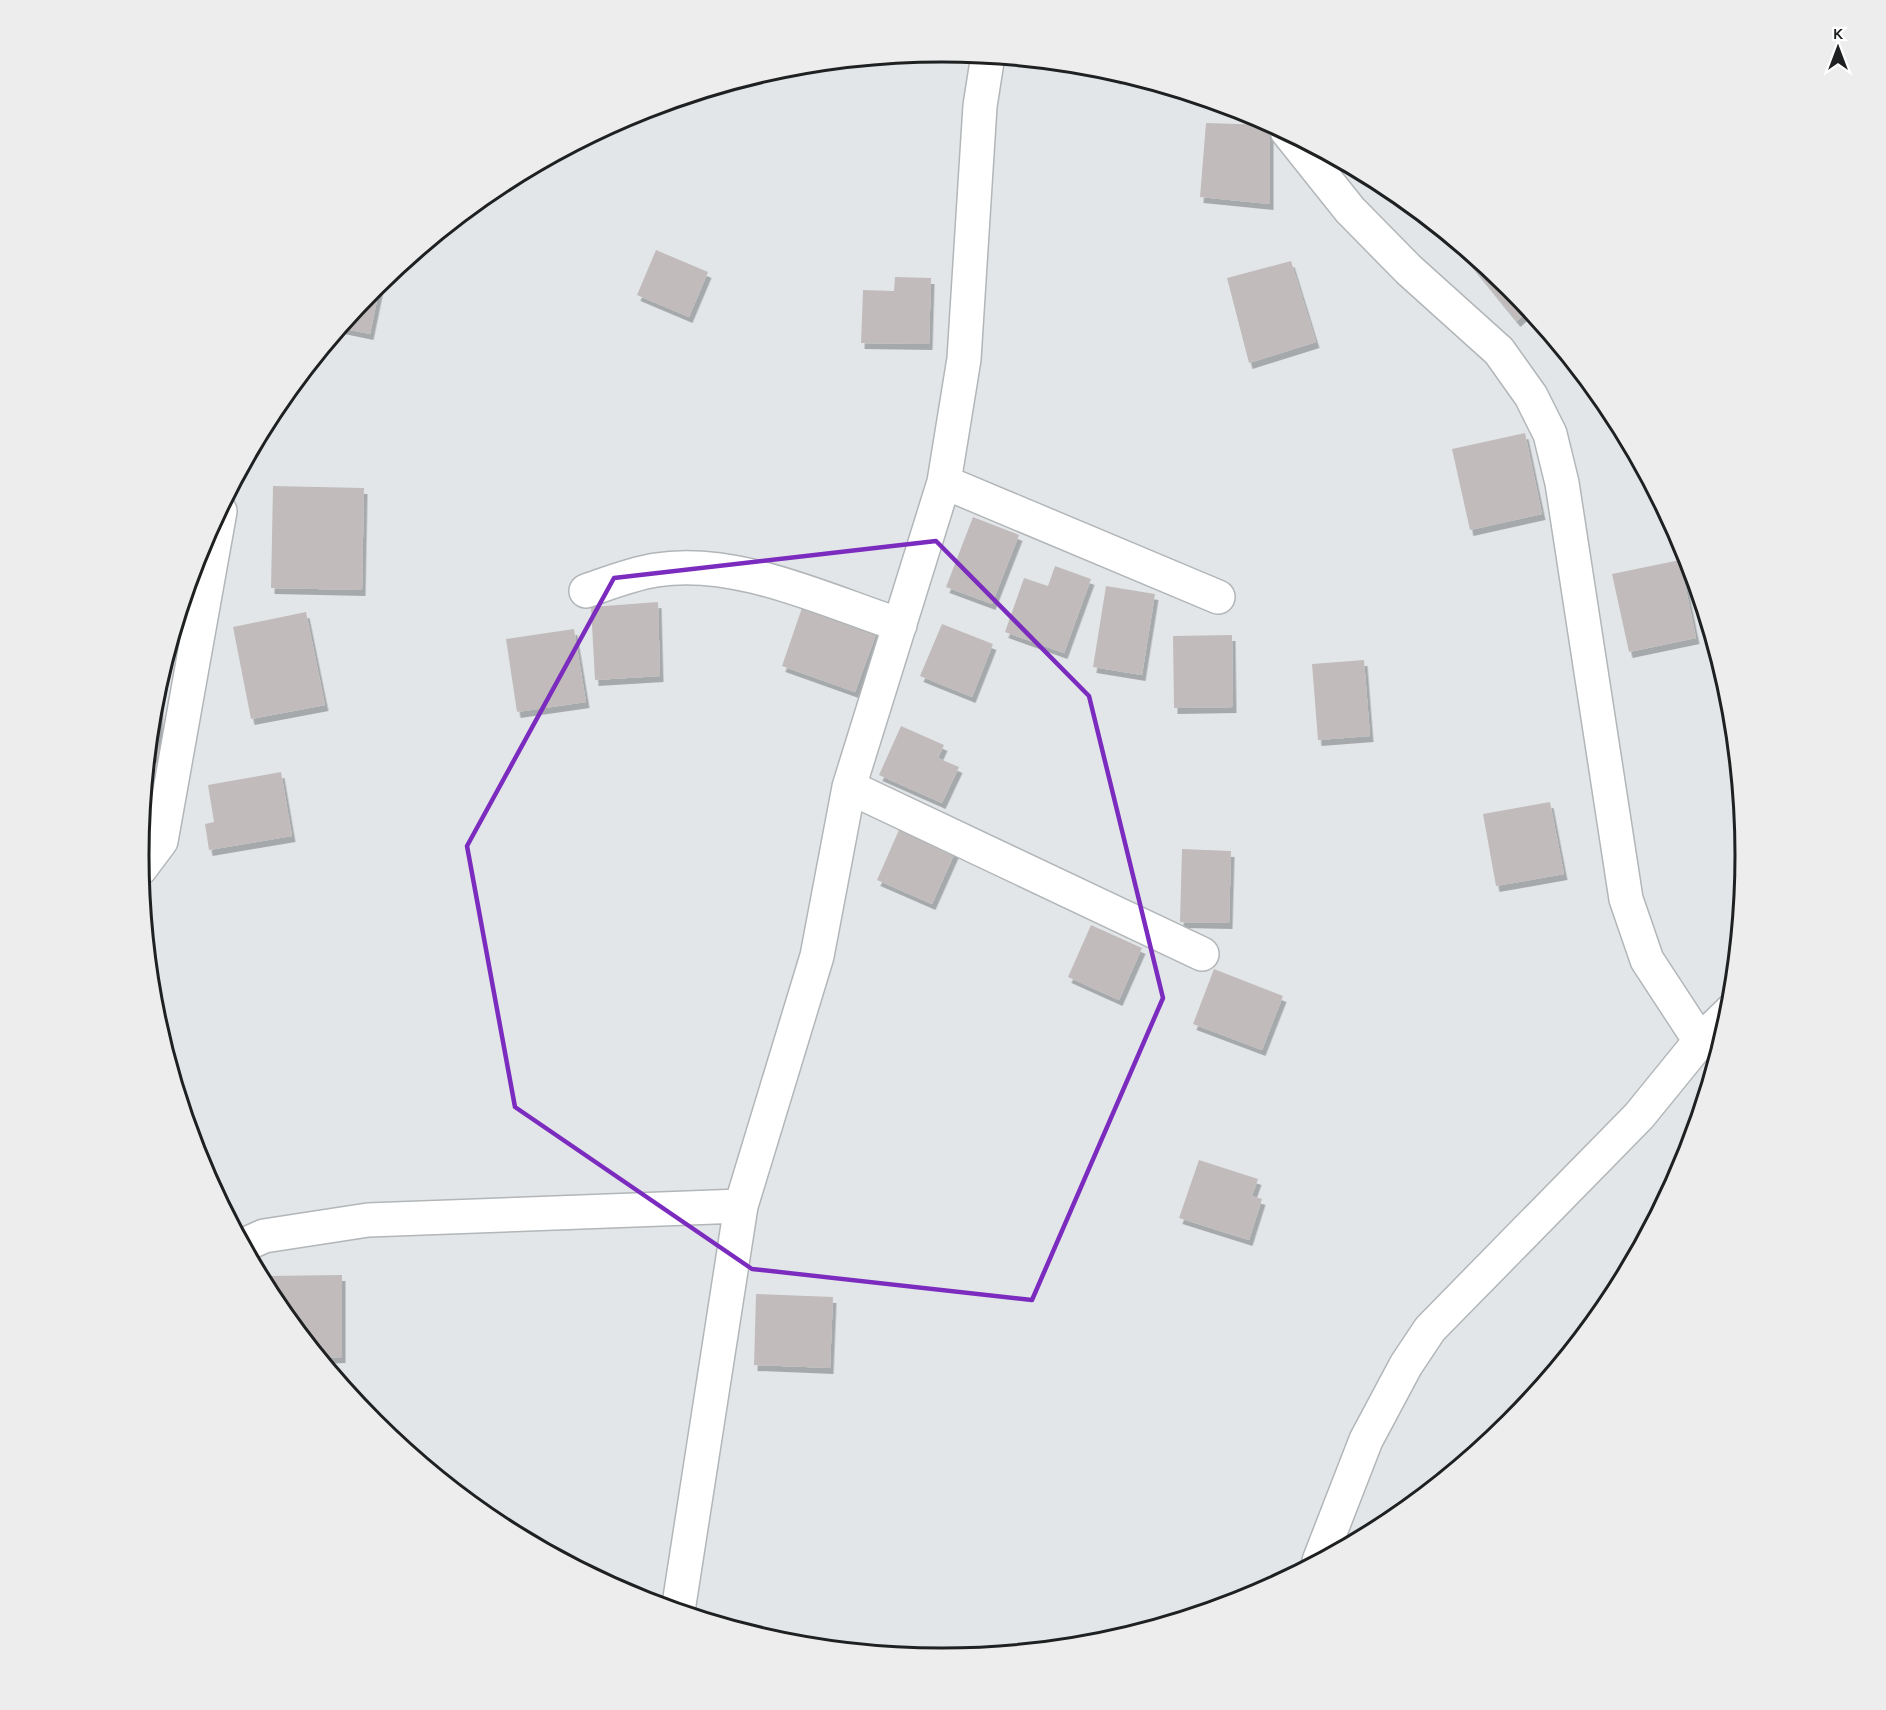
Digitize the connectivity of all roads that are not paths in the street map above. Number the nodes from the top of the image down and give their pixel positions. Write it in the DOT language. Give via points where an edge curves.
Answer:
graph roads {
  1 [pos="987,63"];
  2 [pos="1299,145"];
  3 [pos="944,482"];
  4 [pos="215,540"];
  5 [pos="586,591"];
  6 [pos="1218,597"];
  7 [pos="900,625"];
  8 [pos="849,787"];
  9 [pos="149,857"];
  10 [pos="1202,954"];
  11 [pos="1718,1024"];
  12 [pos="1700,1041"];
  13 [pos="741,1206"];
  14 [pos="251,1242"];
  15 [pos="1323,1551"];
  16 [pos="679,1603"];
  1 -- 3 [label="street" via="980,106 964,359"];
  2 -- 12 [label="street" via="1350,210 1408,270 1499,351 1531,396 1550,434 1562,483 1626,898 1647,960"];
  3 -- 6 [label="street"];
  3 -- 7 [label="street"];
  4 -- 9 [label="street" via="161,842"];
  5 -- 7 [label="street" via="657,570 721,569"];
  7 -- 8 [label="street"];
  8 -- 10 [label="street"];
  8 -- 13 [label="street" via="817,956"];
  11 -- 12 [label="street"];
  12 -- 15 [label="street" via="1639,1116 1430,1329 1366,1440"];
  13 -- 14 [label="street" via="368,1220 264,1236"];
  13 -- 16 [label="street"];
}
